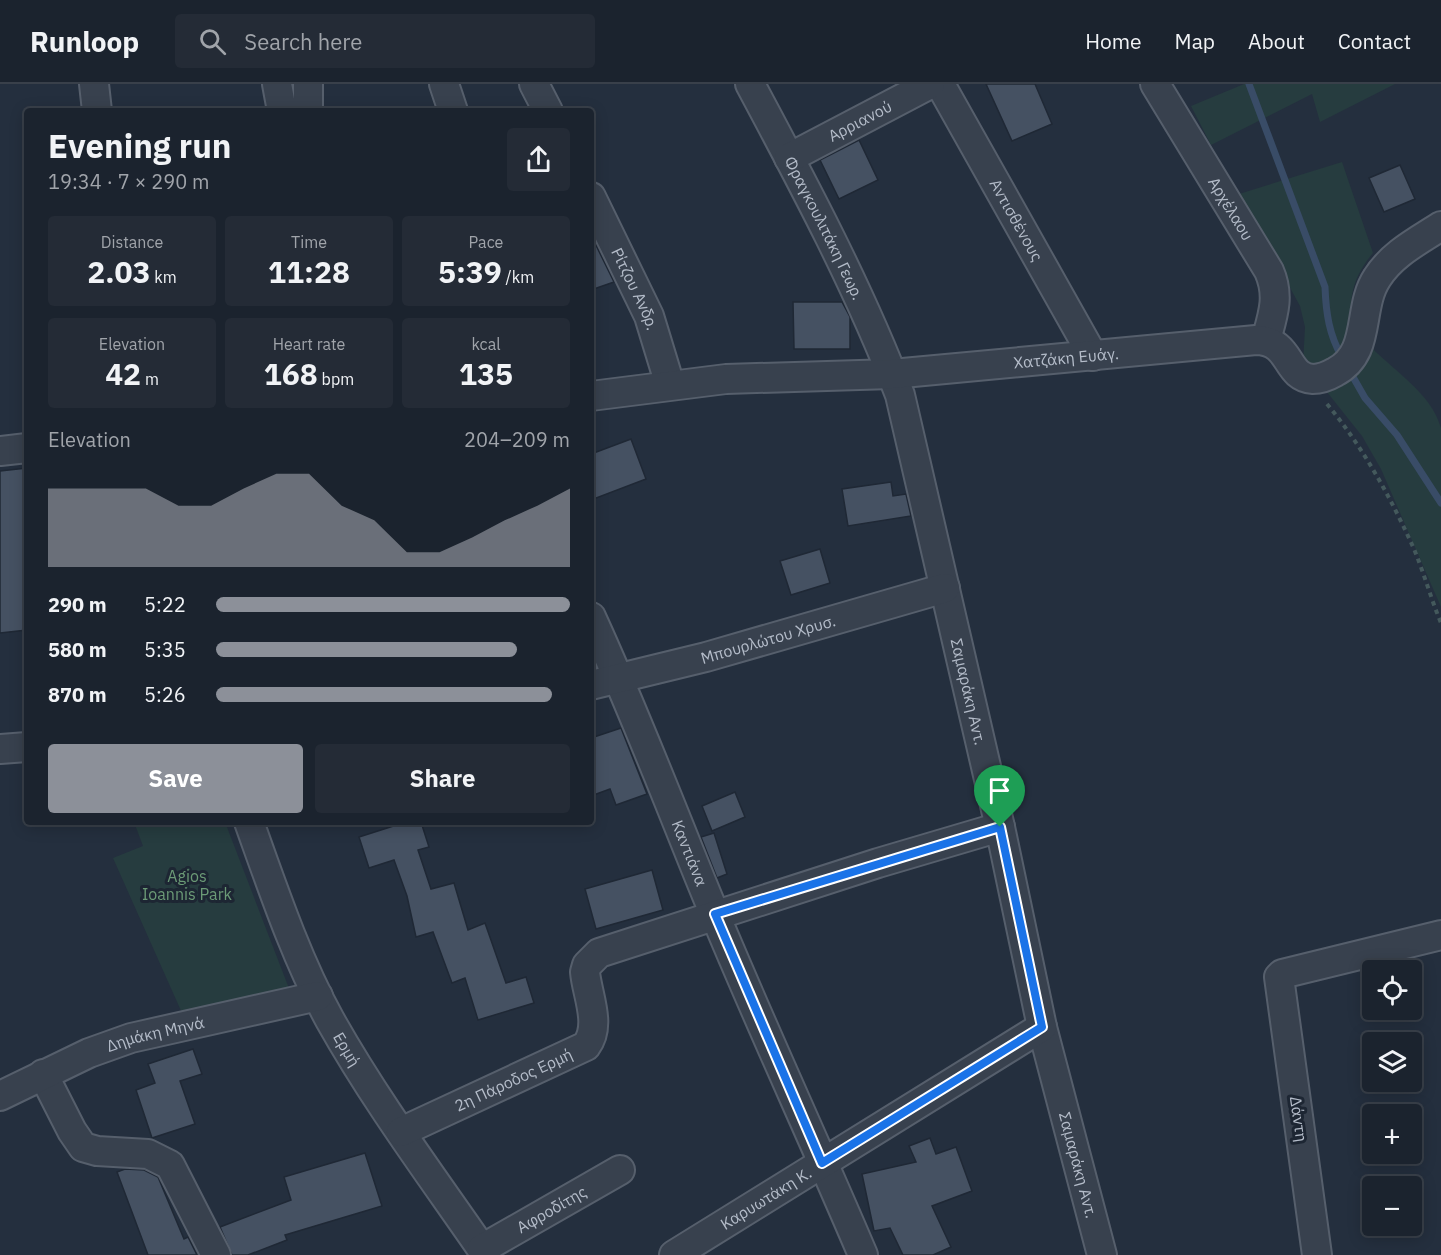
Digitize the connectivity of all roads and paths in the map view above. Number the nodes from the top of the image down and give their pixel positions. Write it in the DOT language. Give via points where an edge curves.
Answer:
graph roads {
  1 [pos="94,84"];
  2 [pos="277,84"];
  3 [pos="308,84"];
  4 [pos="444,84"];
  5 [pos="534,84"];
  6 [pos="750,84"];
  7 [pos="930,84"];
  8 [pos="940,84"];
  9 [pos="1155,84"];
  10 [pos="97,108"];
  11 [pos="281,108"];
  12 [pos="308,108"];
  13 [pos="452,108"];
  14 [pos="546,108"];
  15 [pos="789,158"];
  16 [pos="594,203"];
  17 [pos="1441,226"];
  18 [pos="1266,340"];
  19 [pos="1093,356"];
  20 [pos="892,374"];
  21 [pos="1315,379"];
  22 [pos="670,385"];
  23 [pos="594,396"];
  24 [pos="24,448"];
  25 [pos="0,451"];
  26 [pos="945,588"];
  27 [pos="1441,623"];
  28 [pos="594,624"];
  29 [pos="619,679"];
  30 [pos="594,684"];
  31 [pos="24,747"];
  32 [pos="0,749"];
  33 [pos="250,825"];
  34 [pos="1000,827"];
  35 [pos="715,914"];
  36 [pos="1441,935"];
  37 [pos="318,996"];
  38 [pos="1042,1027"];
  39 [pos="43,1074"];
  40 [pos="0,1096"];
  41 [pos="401,1132"];
  42 [pos="822,1163"];
  43 [pos="620,1170"];
  44 [pos="484,1252"];
  45 [pos="216,1255"];
  46 [pos="674,1255"];
  47 [pos="863,1255"];
  48 [pos="1101,1255"];
  49 [pos="1317,1255"];
  1 -- 10 [label="street"];
  2 -- 11 [label="street"];
  3 -- 12 [label="street"];
  4 -- 13 [label="street"];
  5 -- 14 [label="street"];
  6 -- 15 [label="street, Φραγκουλιτάκη Γεωρ."];
  7 -- 15 [label="street, Αρριανού"];
  8 -- 19 [label="street, Αντισθένους"];
  9 -- 18 [label="street, Αρχέλαου" via="1274,282 1276,301"];
  15 -- 20 [label="street, Φραγκουλιτάκη Γεωρ."];
  16 -- 22 [label="street, Ρίτζου Ανδρ." via="649,316"];
  17 -- 21 [label="street" via="1405,249 1382,270 1371,288 1362,336 1354,355 1341,369"];
  18 -- 19 [label="street, Χατζάκη Ευάγ."];
  18 -- 21 [label="street" via="1280,347 1301,375"];
  19 -- 20 [label="street, Χατζάκη Ευάγ."];
  20 -- 22 [label="street, Χατζάκη Ευάγ." via="754,377"];
  20 -- 26 [label="street, Σαμαράκη Αντ."];
  21 -- 27 [label="path" via="1326,402 1357,441 1400,523"];
  22 -- 23 [label="street, Χατζάκη Ευάγ."];
  24 -- 25 [label="street"];
  26 -- 29 [label="street, Μπουρλώτου Χρυσ."];
  26 -- 34 [label="street, Σαμαράκη Αντ."];
  28 -- 29 [label="street, Καντιάνα"];
  29 -- 30 [label="street, Μπουρλώτου Χρυσ."];
  29 -- 35 [label="street, Καντιάνα"];
  31 -- 32 [label="street"];
  33 -- 37 [label="street, Ερμή"];
  34 -- 35 [label="street, 2η Πάροδος Ερμή"];
  34 -- 38 [label="street, Σαμαράκη Αντ."];
  35 -- 41 [label="street, 2η Πάροδος Ερμή" via="624,943 592,958 585,972 593,1030 583,1049"];
  35 -- 42 [label="street, Καντιάνα"];
  36 -- 49 [label="street, Δάντη" via="1282,974 1278,983"];
  37 -- 39 [label="street, Δημάκη Μηνά" via="131,1038"];
  37 -- 41 [label="street, Ερμή"];
  38 -- 42 [label="street, Καρυωτάκη Κ."];
  38 -- 48 [label="street, Σαμαράκη Αντ."];
  39 -- 40 [label="street, Δημάκη Μηνά"];
  39 -- 45 [label="street" via="83,1147 148,1154 170,1165"];
  41 -- 44 [label="street, Ερμή"];
  42 -- 46 [label="street, Καρυωτάκη Κ."];
  42 -- 47 [label="street, Καντιάνα"];
  43 -- 44 [label="street, Αφροδίτης"];
}
